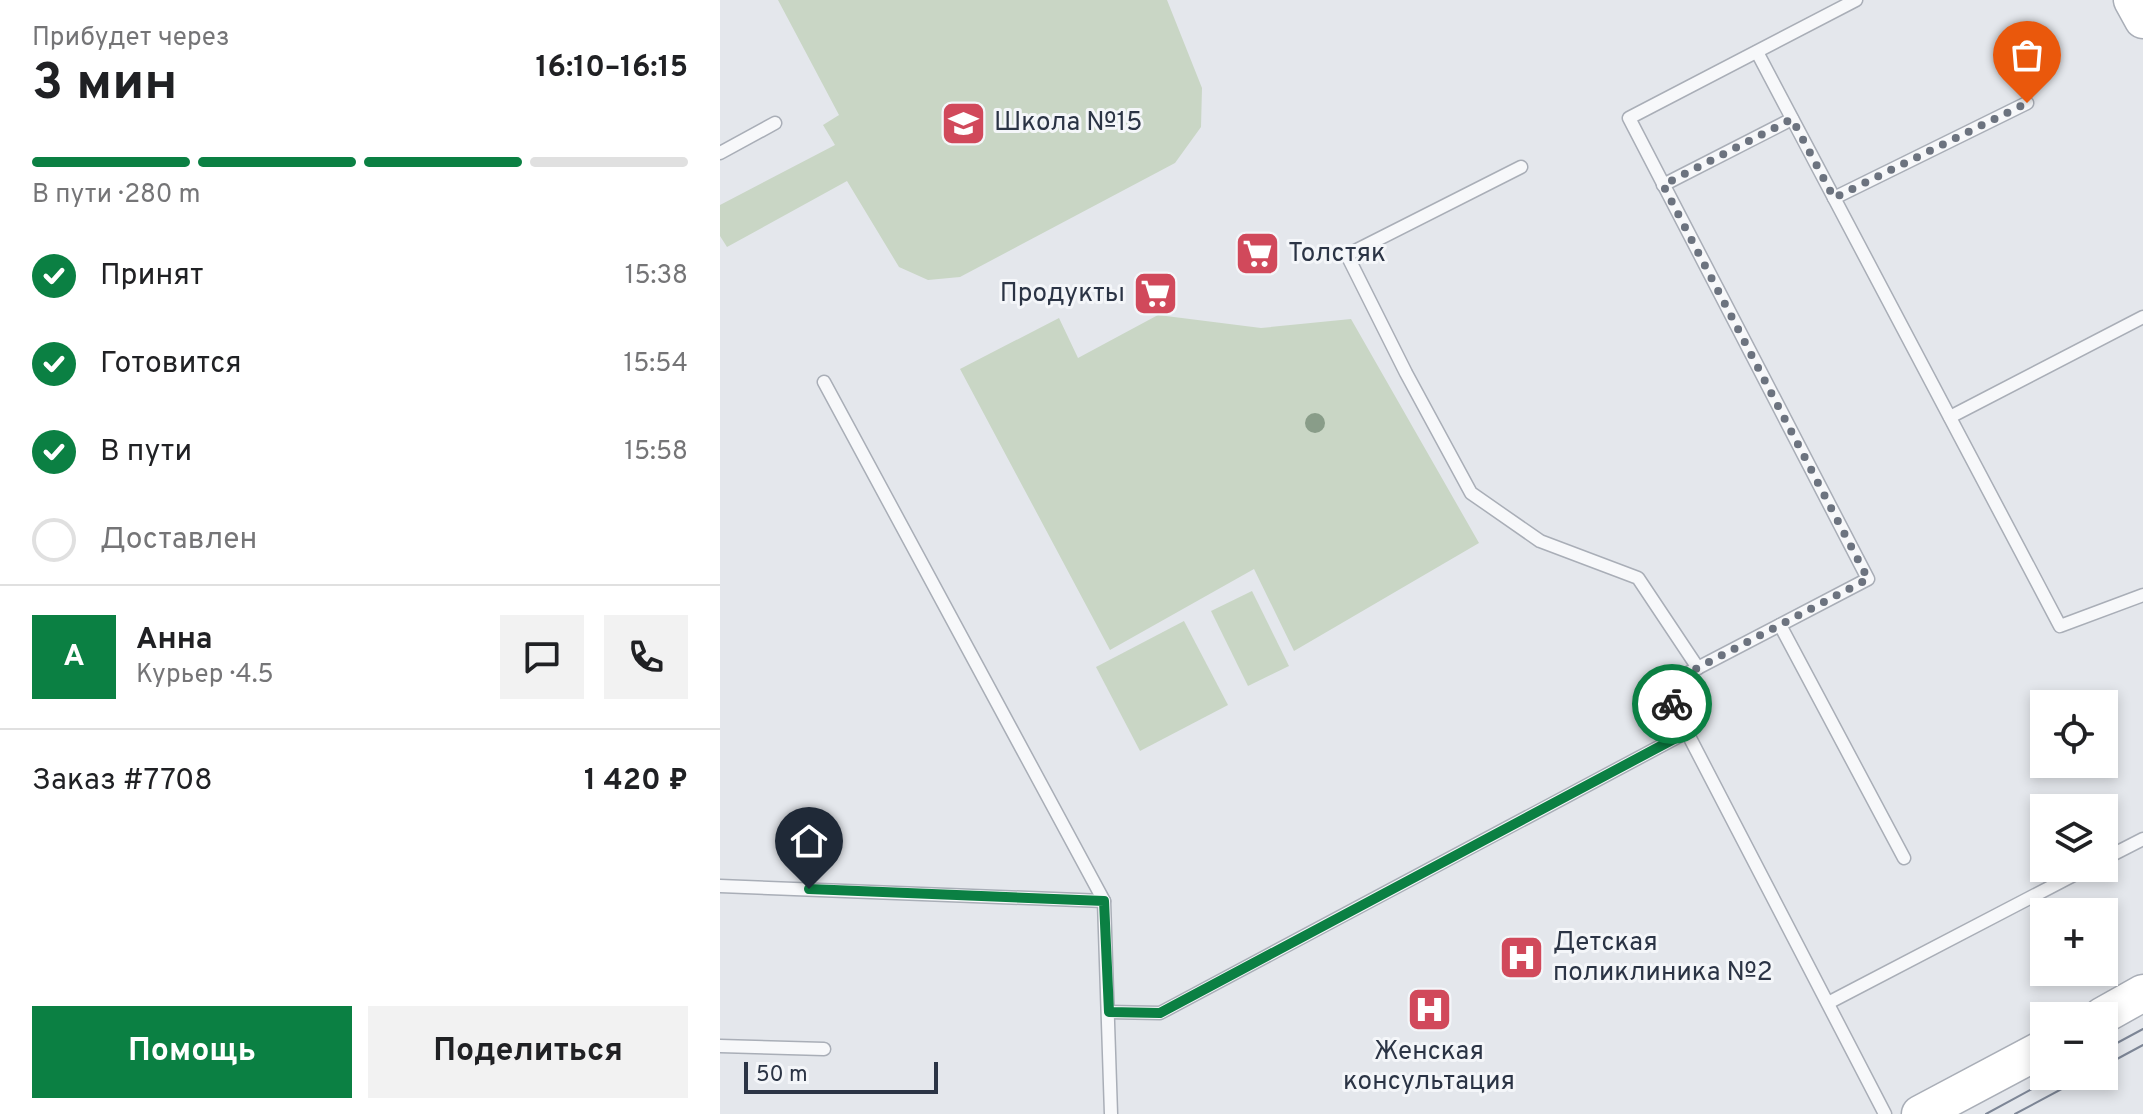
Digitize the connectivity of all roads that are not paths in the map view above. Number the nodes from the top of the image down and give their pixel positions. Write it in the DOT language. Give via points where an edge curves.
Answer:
graph roads {
  1 [pos="1856,0"];
  2 [pos="2132,0"];
  3 [pos="2143,20"];
  4 [pos="1757,52"];
  5 [pos="2027,103"];
  6 [pos="1792,119"];
  7 [pos="775,123"];
  8 [pos="720,153"];
  9 [pos="1521,167"];
  10 [pos="1663,185"];
  11 [pos="1834,198"];
  12 [pos="2143,317"];
  13 [pos="824,382"];
  14 [pos="1950,417"];
  15 [pos="2143,595"];
  16 [pos="1780,625"];
  17 [pos="1698,668"];
  18 [pos="1687,732"];
  19 [pos="2143,839"];
  20 [pos="2118,852"];
  21 [pos="1904,858"];
  22 [pos="2060,882"];
  23 [pos="720,886"];
  24 [pos="1104,901"];
  25 [pos="2143,993"];
  26 [pos="1828,1003"];
  27 [pos="2118,1007"];
  28 [pos="1109,1012"];
  29 [pos="720,1046"];
  30 [pos="824,1049"];
  31 [pos="2030,1055"];
  32 [pos="1111,1114"];
  33 [pos="1885,1114"];
  34 [pos="1920,1114"];
  1 -- 4 [label="lane"];
  2 -- 3 [label="main road"];
  4 -- 6 [label="lane"];
  4 -- 10 [label="lane" via="1629,118"];
  5 -- 11 [label="lane"];
  6 -- 10 [label="lane"];
  6 -- 11 [label="lane"];
  7 -- 8 [label="lane"];
  9 -- 17 [label="lane" via="1347,255 1471,493 1540,541 1638,578"];
  10 -- 16 [label="lane" via="1868,579"];
  11 -- 14 [label="lane"];
  12 -- 14 [label="lane"];
  13 -- 24 [label="lane"];
  14 -- 15 [label="lane" via="2060,626"];
  16 -- 17 [label="lane"];
  16 -- 21 [label="lane"];
  17 -- 18 [label="lane" via="1663,686"];
  18 -- 26 [label="lane"];
  18 -- 28 [label="lane" via="1160,1013"];
  19 -- 20 [label="lane"];
  22 -- 26 [label="lane"];
  23 -- 24 [label="lane"];
  24 -- 28 [label="lane"];
  25 -- 27 [label="main road"];
  26 -- 33 [label="lane"];
  28 -- 32 [label="lane"];
  29 -- 30 [label="lane"];
  31 -- 34 [label="main road"];
}
